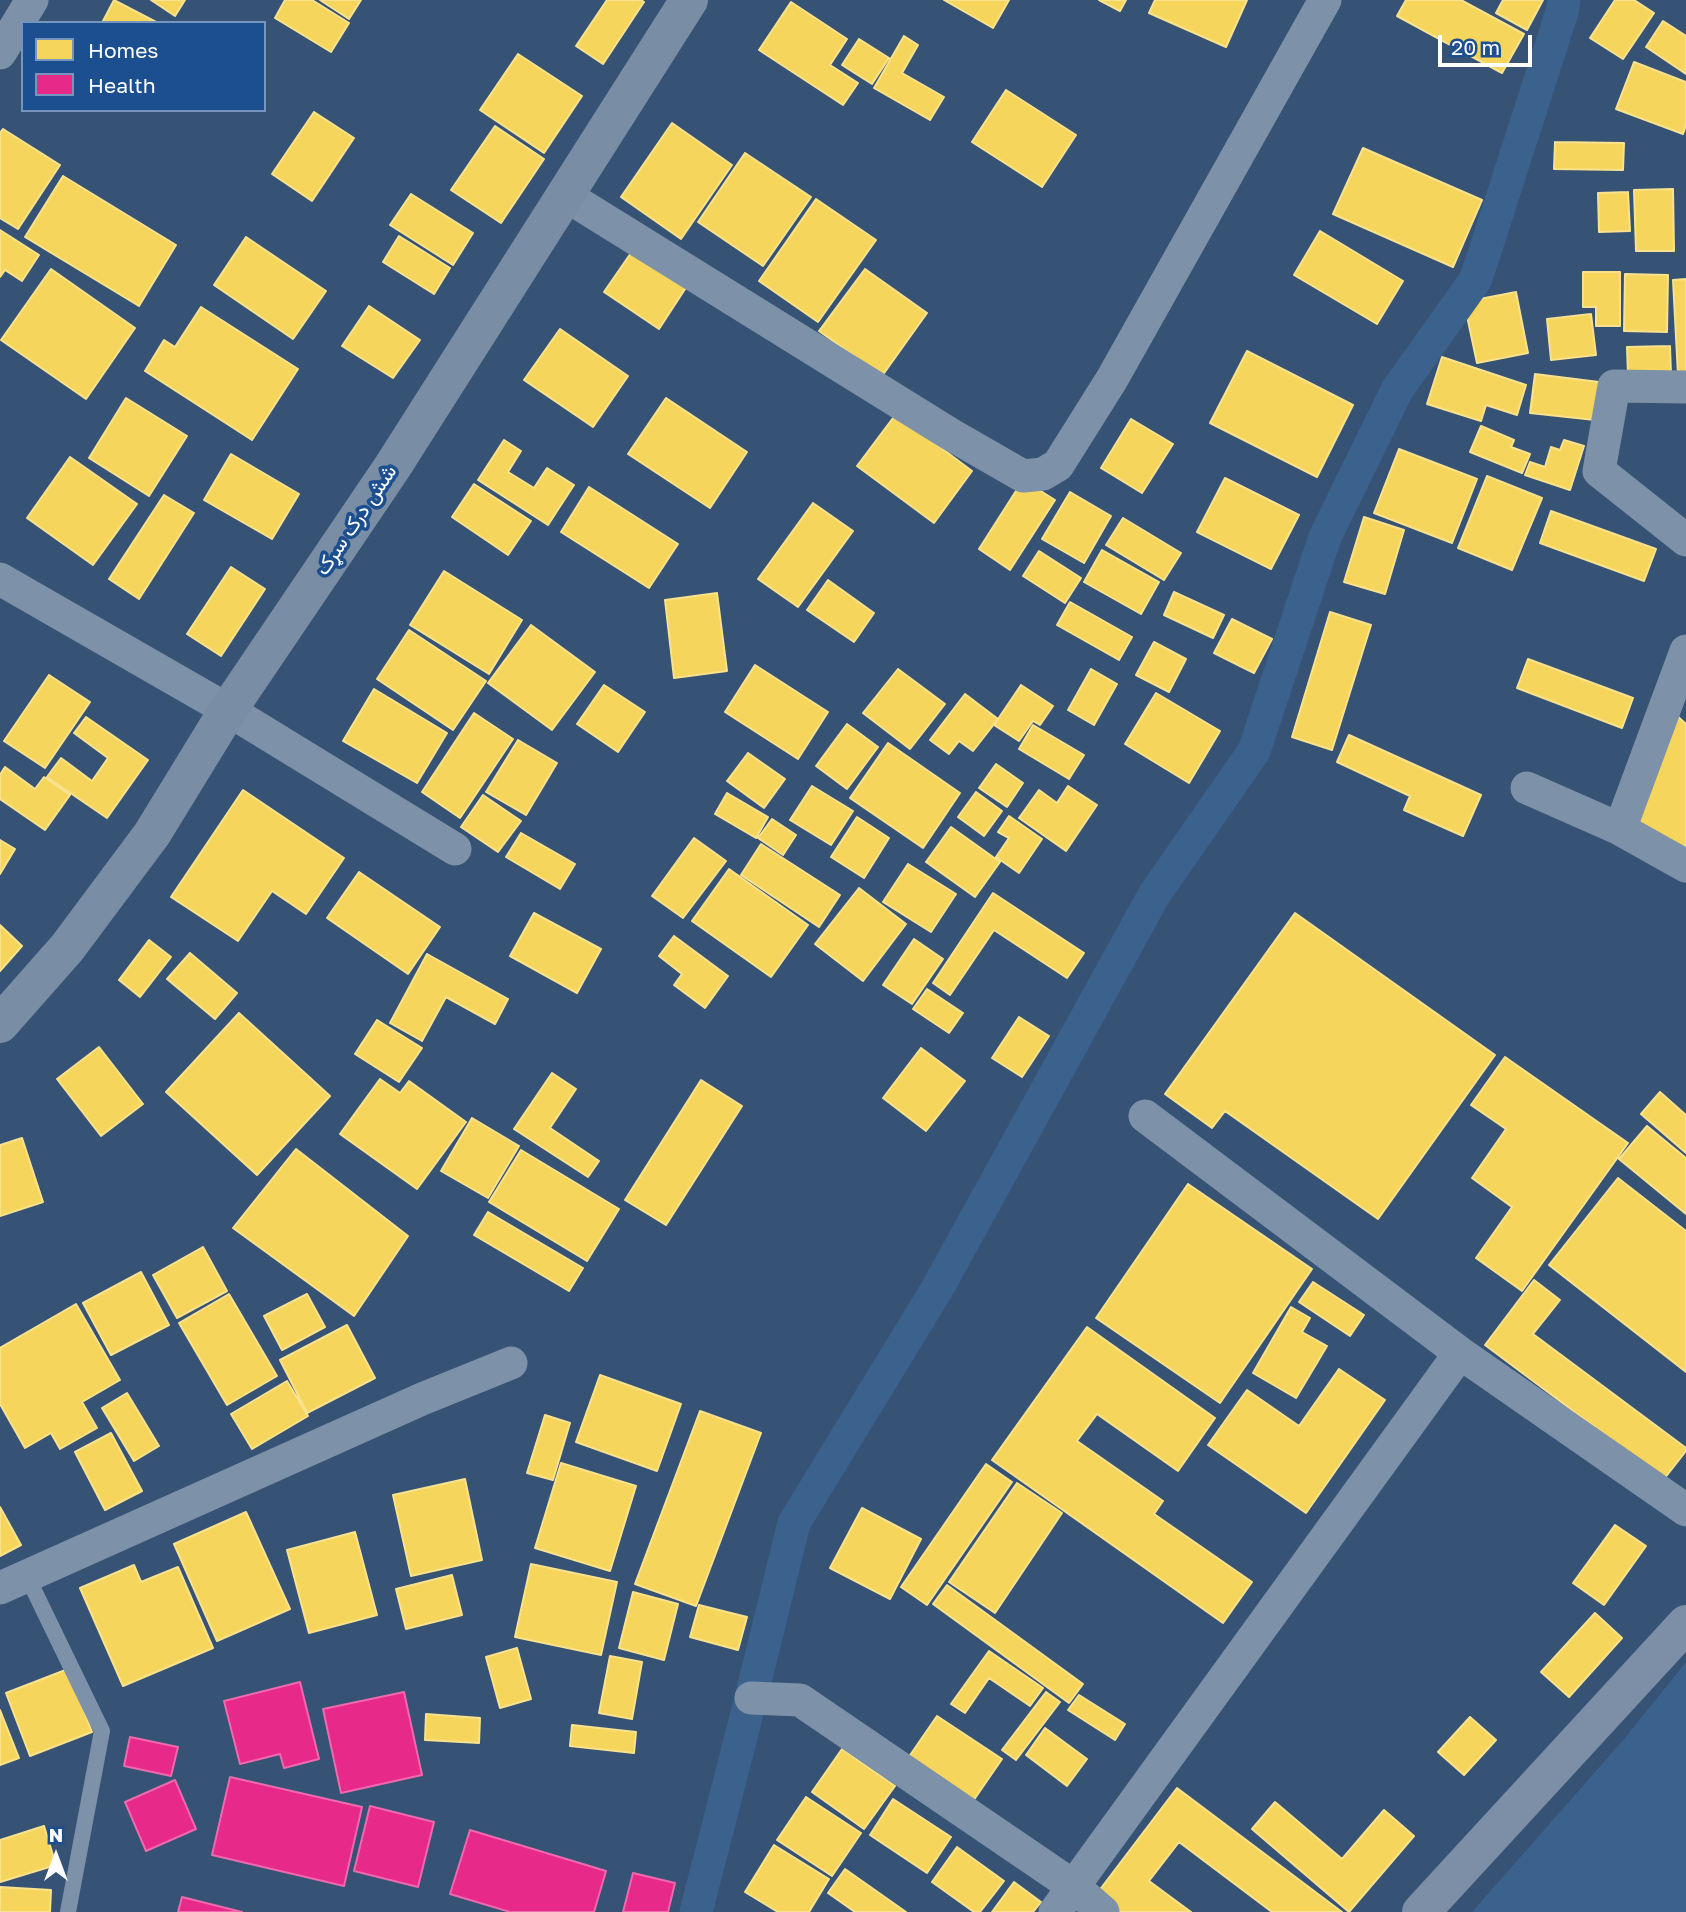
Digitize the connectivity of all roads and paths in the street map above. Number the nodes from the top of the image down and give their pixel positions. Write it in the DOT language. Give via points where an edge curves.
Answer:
graph roads {
  1 [pos="32,0"];
  2 [pos="689,0"];
  3 [pos="1325,0"];
  4 [pos="0,53"];
  5 [pos="565,195"];
  6 [pos="1686,387"];
  7 [pos="1686,540"];
  8 [pos="0,579"];
  9 [pos="1686,651"];
  10 [pos="228,710"];
  11 [pos="1527,788"];
  12 [pos="1620,830"];
  13 [pos="455,849"];
  14 [pos="1686,866"];
  15 [pos="0,1024"];
  16 [pos="1145,1116"];
  17 [pos="1460,1353"];
  18 [pos="512,1363"];
  19 [pos="1686,1510"];
  20 [pos="13,1582"];
  21 [pos="1686,1624"];
  22 [pos="751,1698"];
  23 [pos="1064,1899"];
  24 [pos="68,1912"];
  25 [pos="1103,1912"];
  26 [pos="1421,1912"];
  1 -- 4 [label="street"];
  2 -- 5 [label="main road, شش درک سړک"];
  3 -- 5 [label="street" via="1112,379 1058,465 1043,474 1023,476 950,435"];
  5 -- 10 [label="main road, شش درک سړک" via="393,466"];
  6 -- 7 [label="street" via="1614,386 1599,471"];
  8 -- 10 [label="street"];
  9 -- 12 [label="street"];
  10 -- 13 [label="street"];
  10 -- 15 [label="main road, شش درک سړک" via="152,834 67,947"];
  11 -- 12 [label="street"];
  12 -- 14 [label="street"];
  16 -- 17 [label="street"];
  17 -- 19 [label="street"];
  17 -- 23 [label="street"];
  18 -- 20 [label="street"];
  20 -- 24 [label="lane" via="102,1731"];
  21 -- 26 [label="main road"];
  22 -- 23 [label="street" via="800,1700"];
  23 -- 25 [label="street"];
}
